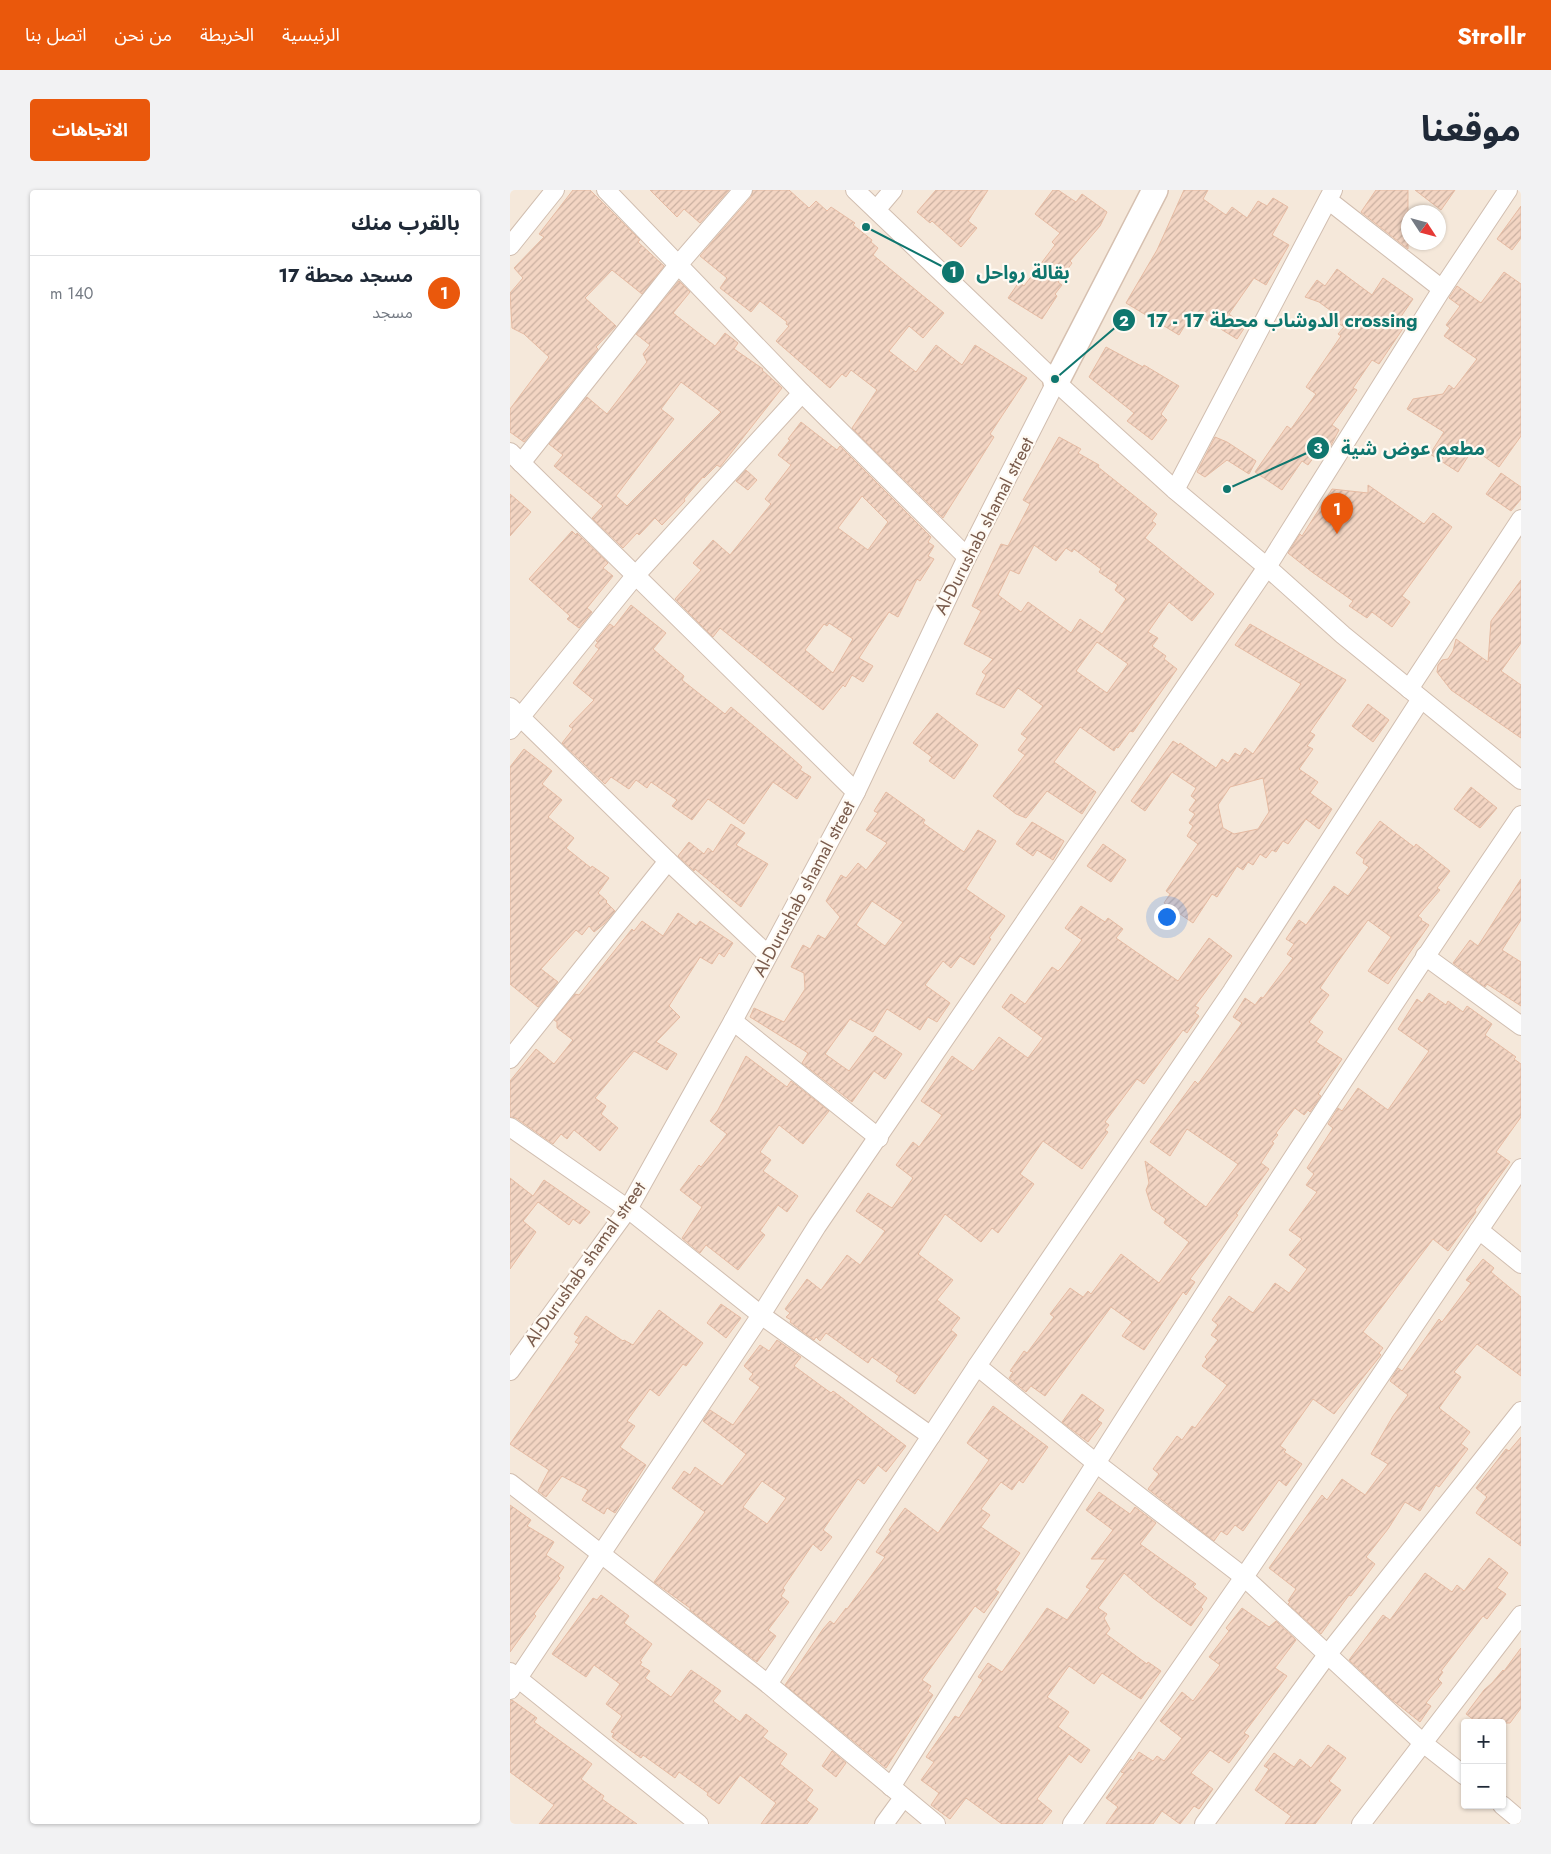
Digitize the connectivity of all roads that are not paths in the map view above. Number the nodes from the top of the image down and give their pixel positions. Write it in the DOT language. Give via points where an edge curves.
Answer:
graph roads {
  1 [pos="555,190"];
  2 [pos="606,190"];
  3 [pos="743,190"];
  4 [pos="855,190"];
  5 [pos="893,190"];
  6 [pos="1154,190"];
  7 [pos="1508,190"];
  8 [pos="1331,195"];
  9 [pos="876,210"];
  10 [pos="510,246"];
  11 [pos="678,265"];
  12 [pos="1442,289"];
  13 [pos="1056,382"];
  14 [pos="802,393"];
  15 [pos="515,457"];
  16 [pos="1175,490"];
  17 [pos="1521,519"];
  18 [pos="967,557"];
  19 [pos="1267,567"];
  20 [pos="635,576"];
  21 [pos="1415,694"];
  22 [pos="514,718"];
  23 [pos="1521,780"];
  24 [pos="856,792"];
  25 [pos="1521,815"];
  26 [pos="668,861"];
  27 [pos="768,955"];
  28 [pos="1425,956"];
  29 [pos="733,1021"];
  30 [pos="1521,1026"];
  31 [pos="510,1059"];
  32 [pos="510,1127"];
  33 [pos="879,1138"];
  34 [pos="1521,1168"];
  35 [pos="628,1209"];
  36 [pos="1479,1230"];
  37 [pos="1521,1264"];
  38 [pos="760,1315"];
  39 [pos="977,1366"];
  40 [pos="510,1371"];
  41 [pos="1521,1411"];
  42 [pos="931,1436"];
  43 [pos="1096,1463"];
  44 [pos="510,1483"];
  45 [pos="601,1554"];
  46 [pos="1244,1577"];
  47 [pos="1521,1615"];
  48 [pos="1327,1655"];
  49 [pos="513,1680"];
  50 [pos="768,1684"];
  51 [pos="1423,1743"];
  52 [pos="1461,1773"];
  53 [pos="897,1792"];
  54 [pos="1506,1808"];
  55 [pos="1521,1821"];
  56 [pos="700,1824"];
  57 [pos="884,1824"];
  58 [pos="936,1824"];
  59 [pos="1072,1824"];
  60 [pos="1204,1824"];
  61 [pos="1362,1824"];
  1 -- 10 [label="street"];
  2 -- 11 [label="street"];
  3 -- 11 [label="street"];
  4 -- 9 [label="street"];
  5 -- 9 [label="street"];
  6 -- 13 [label="street"];
  7 -- 12 [label="street"];
  8 -- 12 [label="street"];
  8 -- 16 [label="street"];
  9 -- 13 [label="street"];
  11 -- 14 [label="street"];
  11 -- 15 [label="street"];
  12 -- 19 [label="street"];
  13 -- 16 [label="street"];
  13 -- 18 [label="street, Al-Durushab shamal street"];
  14 -- 18 [label="street"];
  14 -- 20 [label="street"];
  15 -- 20 [label="street"];
  16 -- 19 [label="street"];
  17 -- 21 [label="street"];
  18 -- 24 [label="street, Al-Durushab shamal street"];
  19 -- 21 [label="street"];
  19 -- 33 [label="street"];
  20 -- 22 [label="street"];
  20 -- 24 [label="street"];
  21 -- 23 [label="street"];
  21 -- 39 [label="street" via="1232,991"];
  22 -- 26 [label="street"];
  24 -- 27 [label="street, Al-Durushab shamal street"];
  25 -- 28 [label="street"];
  26 -- 27 [label="street"];
  26 -- 31 [label="street"];
  27 -- 29 [label="street, Al-Durushab shamal street"];
  28 -- 30 [label="street"];
  28 -- 43 [label="street"];
  29 -- 33 [label="street"];
  29 -- 35 [label="street, Al-Durushab shamal street"];
  32 -- 35 [label="street"];
  33 -- 38 [label="street"];
  34 -- 36 [label="street"];
  35 -- 38 [label="street"];
  35 -- 40 [label="street, Al-Durushab shamal street"];
  36 -- 37 [label="street"];
  36 -- 46 [label="street"];
  38 -- 42 [label="street"];
  38 -- 45 [label="street"];
  39 -- 42 [label="street"];
  39 -- 43 [label="street"];
  41 -- 48 [label="street"];
  42 -- 50 [label="street"];
  43 -- 46 [label="street"];
  43 -- 53 [label="street"];
  44 -- 45 [label="street"];
  45 -- 49 [label="street"];
  45 -- 50 [label="street"];
  46 -- 48 [label="street"];
  46 -- 59 [label="street"];
  47 -- 51 [label="street"];
  48 -- 51 [label="street"];
  48 -- 60 [label="street"];
  49 -- 56 [label="street"];
  50 -- 53 [label="street"];
  51 -- 52 [label="street"];
  51 -- 61 [label="street"];
  53 -- 57 [label="street"];
  53 -- 58 [label="street"];
  54 -- 55 [label="street"];
}
